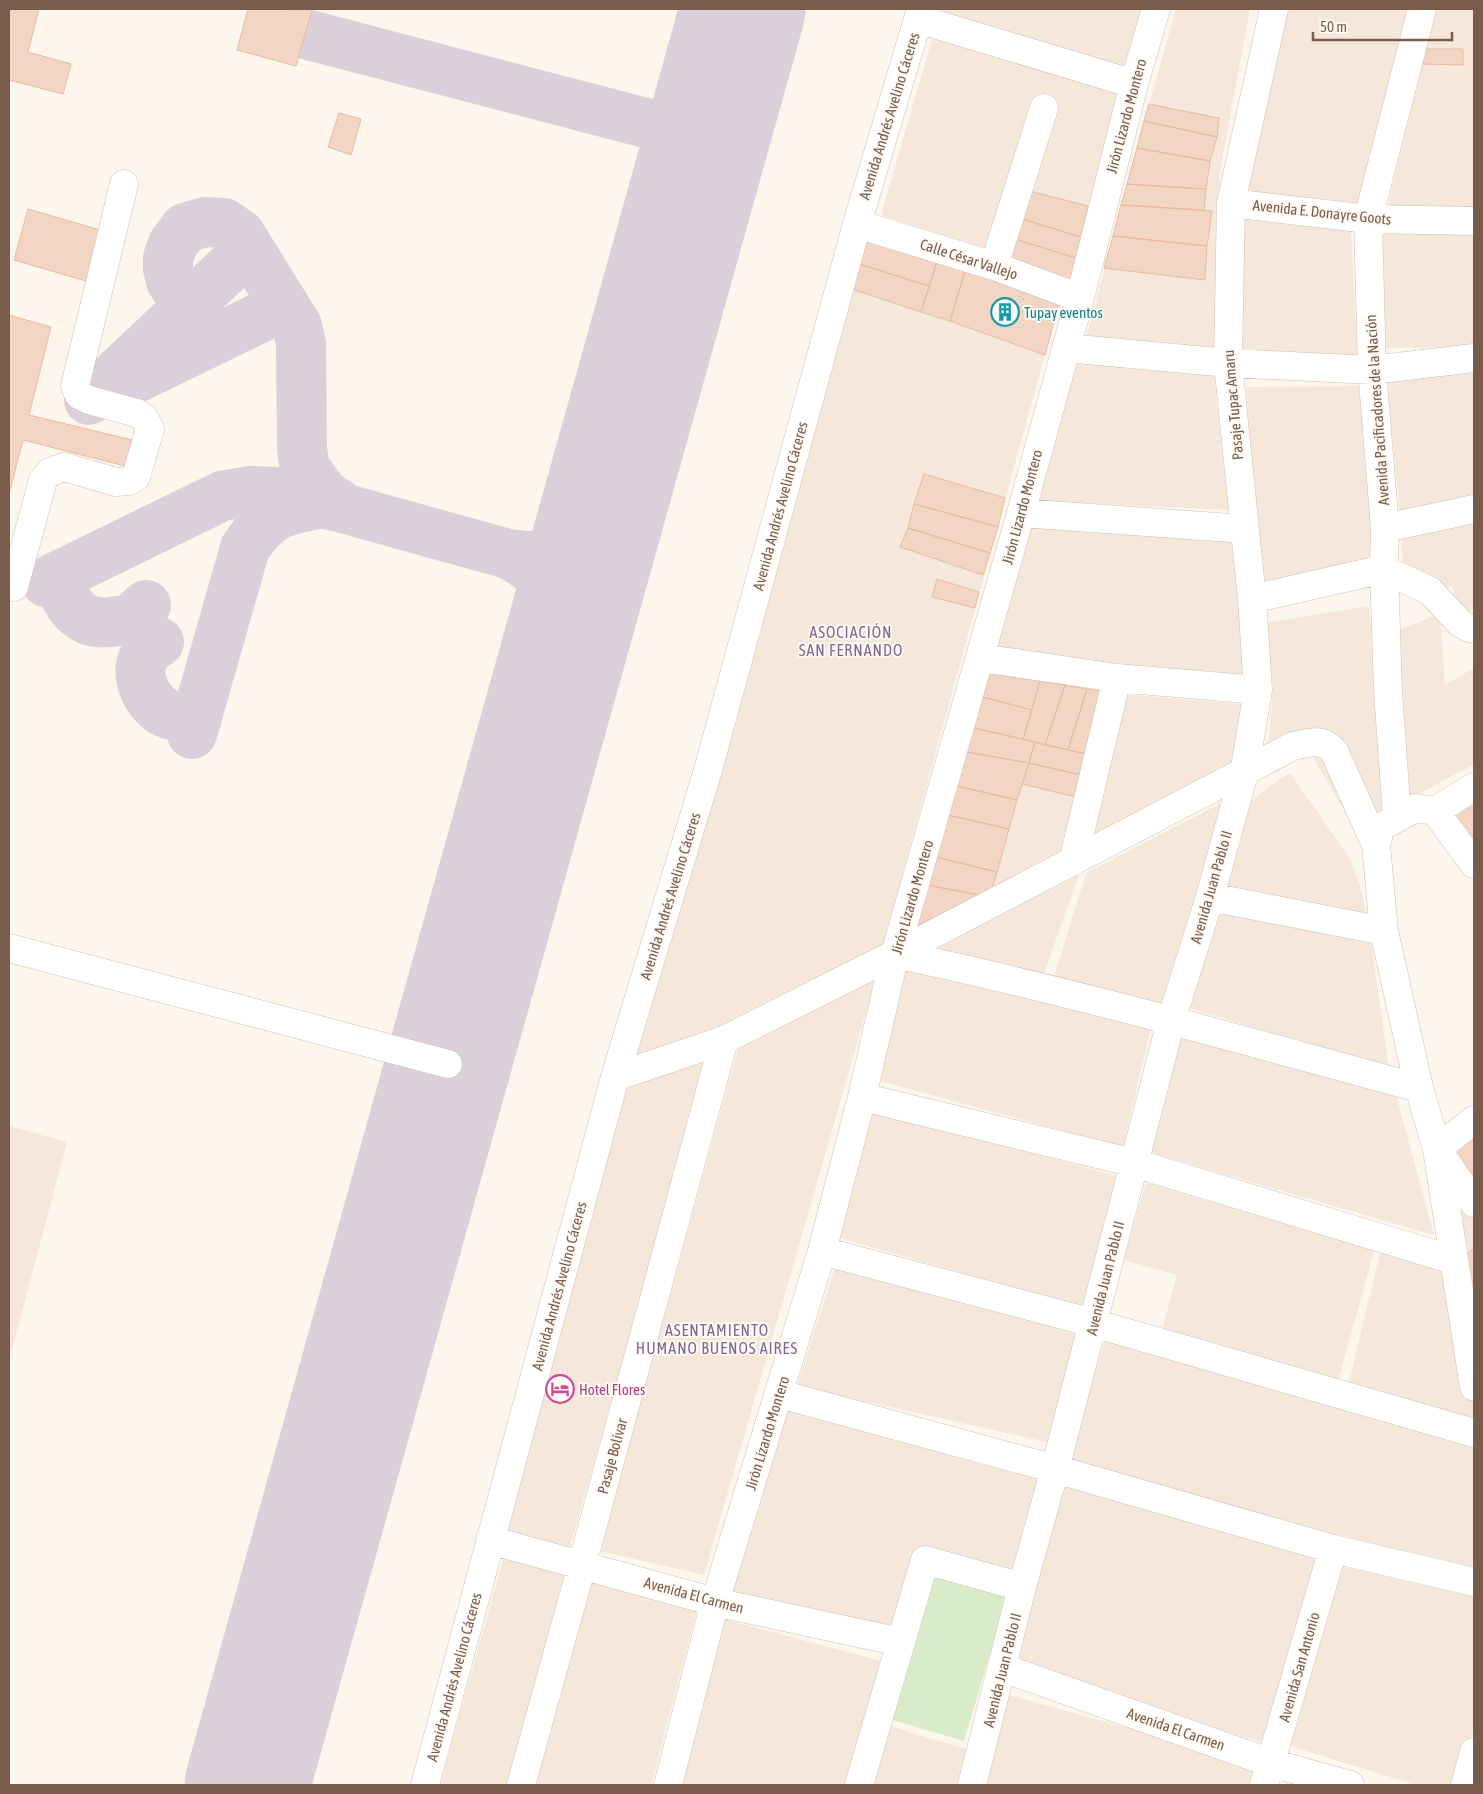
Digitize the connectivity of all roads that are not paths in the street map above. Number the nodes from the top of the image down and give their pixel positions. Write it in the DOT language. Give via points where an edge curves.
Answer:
graph roads {
  1 [pos="1156,9"];
  2 [pos="1274,9"];
  3 [pos="1422,9"];
  4 [pos="919,14"];
  5 [pos="1134,84"];
  6 [pos="1044,108"];
  7 [pos="124,184"];
  8 [pos="1231,203"];
  9 [pos="1368,219"];
  10 [pos="1474,221"];
  11 [pos="857,224"];
  12 [pos="994,266"];
  13 [pos="1080,298"];
  14 [pos="1066,348"];
  15 [pos="1474,358"];
  16 [pos="1228,363"];
  17 [pos="1372,370"];
  18 [pos="1474,509"];
  19 [pos="1021,513"];
  20 [pos="1386,528"];
  21 [pos="1245,529"];
  22 [pos="1384,568"];
  23 [pos="11,593"];
  24 [pos="1252,599"];
  25 [pos="1474,628"];
  26 [pos="981,658"];
  27 [pos="1117,678"];
  28 [pos="1258,690"];
  29 [pos="1244,773"];
  30 [pos="1474,788"];
  31 [pos="1435,811"];
  32 [pos="1397,817"];
  33 [pos="1376,845"];
  34 [pos="1073,862"];
  35 [pos="1474,864"];
  36 [pos="1210,897"];
  37 [pos="1384,931"];
  38 [pos="9,948"];
  39 [pos="895,954"];
  40 [pos="1171,1021"];
  41 [pos="724,1040"];
  42 [pos="448,1064"];
  43 [pos="615,1078"];
  44 [pos="1419,1088"];
  45 [pos="862,1097"];
  46 [pos="1474,1120"];
  47 [pos="1437,1149"];
  48 [pos="1134,1163"];
  49 [pos="1474,1203"];
  50 [pos="822,1251"];
  51 [pos="1454,1260"];
  52 [pos="1093,1322"];
  53 [pos="1474,1387"];
  54 [pos="780,1394"];
  55 [pos="1474,1433"];
  56 [pos="1055,1469"];
  57 [pos="490,1540"];
  58 [pos="1333,1549"];
  59 [pos="582,1565"];
  60 [pos="1474,1582"];
  61 [pos="1022,1587"];
  62 [pos="715,1602"];
  63 [pos="900,1642"];
  64 [pos="1003,1668"];
  65 [pos="1474,1752"];
  66 [pos="1268,1774"];
  67 [pos="425,1785"];
  68 [pos="520,1785"];
  69 [pos="668,1785"];
  70 [pos="858,1785"];
  71 [pos="972,1785"];
  72 [pos="1350,1785"];
  73 [pos="1465,1785"];
  1 -- 5 [label="street, Jirón Lizardo Montero"];
  2 -- 8 [label="street, Pasaje Tupac Amaru"];
  3 -- 9 [label="street, Avenida Pacificadores de la Nación"];
  4 -- 5 [label="street"];
  4 -- 11 [label="street, Avenida Andrés Avelino Cáceres"];
  5 -- 13 [label="street, Jirón Lizardo Montero"];
  6 -- 12 [label="street"];
  7 -- 23 [label="street" via="74,386 79,395 89,400 136,413 144,418 150,429 136,477 129,481 116,482 64,467 50,472 43,480"];
  8 -- 9 [label="street, Avenida E. Donayre Goots"];
  8 -- 16 [label="street, Pasaje Tupac Amaru"];
  9 -- 10 [label="street, Avenida E. Donayre Goots"];
  9 -- 17 [label="street, Avenida Pacificadores de la Nación"];
  11 -- 12 [label="street, Calle César Vallejo"];
  11 -- 43 [label="street, Avenida Andrés Avelino Cáceres" via="708,770"];
  12 -- 13 [label="street, Calle César Vallejo"];
  13 -- 14 [label="street, Jirón Lizardo Montero"];
  14 -- 16 [label="street"];
  14 -- 19 [label="street, Jirón Lizardo Montero"];
  15 -- 17 [label="street"];
  16 -- 17 [label="street"];
  16 -- 21 [label="street, Pasaje Tupac Amaru"];
  17 -- 20 [label="street, Avenida Pacificadores de la Nación"];
  18 -- 20 [label="street"];
  19 -- 21 [label="street"];
  19 -- 26 [label="street, Jirón Lizardo Montero"];
  20 -- 22 [label="street, Avenida Pacificadores de la Nación"];
  21 -- 24 [label="street, Pasaje Tupac Amaru"];
  22 -- 24 [label="street"];
  22 -- 25 [label="street" via="1430,590 1460,624"];
  22 -- 32 [label="street, Avenida Pacificadores de la Nación"];
  24 -- 28 [label="street, Pasaje Tupac Amaru"];
  26 -- 27 [label="street"];
  26 -- 39 [label="street, Jirón Lizardo Montero"];
  27 -- 28 [label="street"];
  27 -- 34 [label="street"];
  28 -- 29 [label="street, Pasaje Tupac Amaru"];
  29 -- 33 [label="street" via="1293,746 1314,741 1328,745 1343,770"];
  29 -- 34 [label="street"];
  29 -- 36 [label="street, Avenida Juan Pablo II"];
  30 -- 31 [label="street"];
  31 -- 32 [label="street" via="1415,808"];
  31 -- 35 [label="street"];
  32 -- 33 [label="street" via="1382,826"];
  33 -- 37 [label="street"];
  34 -- 39 [label="street"];
  36 -- 37 [label="street"];
  36 -- 40 [label="street, Avenida Juan Pablo II"];
  37 -- 44 [label="street"];
  38 -- 42 [label="street"];
  39 -- 40 [label="street"];
  39 -- 41 [label="street"];
  39 -- 45 [label="street, Jirón Lizardo Montero"];
  40 -- 44 [label="street"];
  40 -- 48 [label="street, Avenida Juan Pablo II"];
  41 -- 43 [label="street"];
  41 -- 59 [label="street, Pasaje Bolívar"];
  43 -- 57 [label="street, Avenida Andrés Avelino Cáceres"];
  44 -- 47 [label="street"];
  45 -- 48 [label="street"];
  45 -- 50 [label="street, Jirón Lizardo Montero"];
  46 -- 47 [label="street"];
  47 -- 49 [label="street"];
  47 -- 51 [label="street"];
  48 -- 51 [label="street"];
  48 -- 52 [label="street, Avenida Juan Pablo II"];
  50 -- 52 [label="street"];
  50 -- 54 [label="street, Jirón Lizardo Montero"];
  51 -- 53 [label="street"];
  52 -- 55 [label="street"];
  52 -- 56 [label="street, Avenida Juan Pablo II"];
  54 -- 56 [label="street"];
  54 -- 62 [label="street, Jirón Lizardo Montero"];
  56 -- 58 [label="street"];
  56 -- 61 [label="street, Avenida Juan Pablo II"];
  57 -- 59 [label="street, Avenida El Carmen"];
  57 -- 67 [label="street, Avenida Andrés Avelino Cáceres"];
  58 -- 60 [label="street"];
  58 -- 66 [label="street, Avenida San Antonio"];
  59 -- 62 [label="street, Avenida El Carmen"];
  59 -- 68 [label="street, Pasaje Bolívar"];
  61 -- 63 [label="street" via="925,1560"];
  61 -- 64 [label="street, Avenida Juan Pablo II"];
  62 -- 63 [label="street, Avenida El Carmen"];
  62 -- 69 [label="street, Jirón Lizardo Montero"];
  63 -- 70 [label="street"];
  64 -- 66 [label="street, Avenida El Carmen"];
  64 -- 71 [label="street, Avenida Juan Pablo II"];
  65 -- 73 [label="street"];
  66 -- 72 [label="street, Avenida El Carmen"];
}
